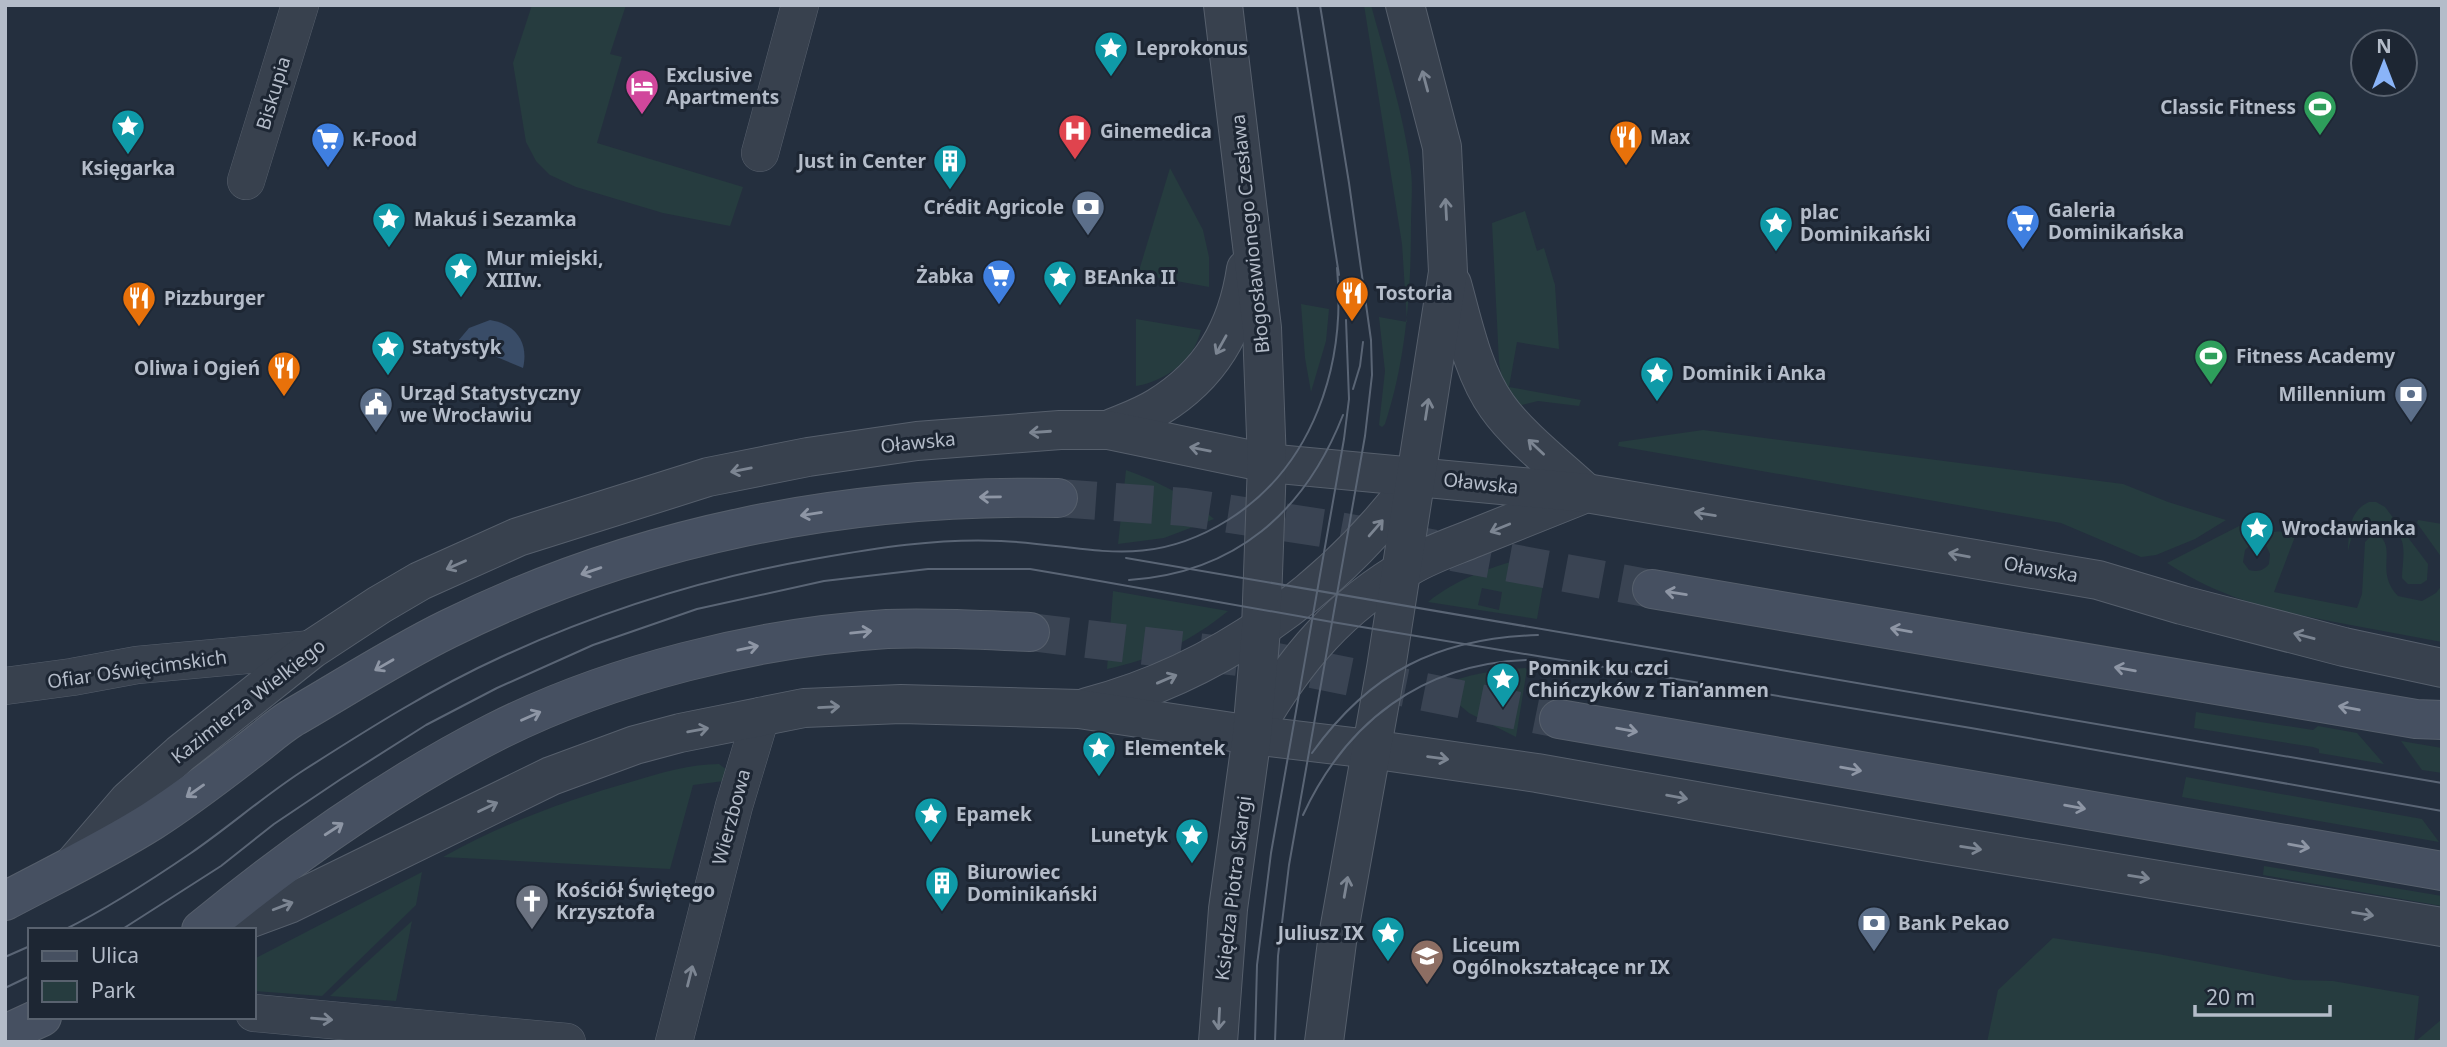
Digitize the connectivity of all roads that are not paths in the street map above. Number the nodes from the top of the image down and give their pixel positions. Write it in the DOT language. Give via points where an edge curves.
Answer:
graph roads {
  1 [pos="300,5"];
  2 [pos="800,5"];
  3 [pos="1223,5"];
  4 [pos="1405,5"];
  5 [pos="760,153"];
  6 [pos="246,181"];
  7 [pos="1252,233"];
  8 [pos="1448,272"];
  9 [pos="1108,430"];
  10 [pos="1267,463"];
  11 [pos="1417,476"];
  12 [pos="1586,494"];
  13 [pos="1058,498"];
  14 [pos="518,537"];
  15 [pos="1400,572"];
  16 [pos="1652,589"];
  17 [pos="1261,629"];
  18 [pos="1030,632"];
  19 [pos="312,649"];
  20 [pos="2442,668"];
  21 [pos="5,686"];
  22 [pos="1079,709"];
  23 [pos="761,716"];
  24 [pos="1559,719"];
  25 [pos="2442,720"];
  26 [pos="1252,735"];
  27 [pos="1370,749"];
  28 [pos="74,864"];
  29 [pos="2442,871"];
  30 [pos="5,901"];
  31 [pos="2442,927"];
  32 [pos="203,928"];
  33 [pos="224,928"];
  34 [pos="256,1013"];
  35 [pos="38,1019"];
  36 [pos="5,1034"];
  37 [pos="567,1042"];
  38 [pos="674,1042"];
  39 [pos="1218,1042"];
  40 [pos="1324,1042"];
  1 -- 6 [label="street, Biskupia"];
  2 -- 5 [label="street"];
  3 -- 7 [label="street, Błogosławionego Czesława"];
  8 -- 4 [label="street, one-way" via="1442,147"];
  7 -- 9 [label="street, one-way" via="1242,298 1215,355 1194,380 1157,408"];
  7 -- 10 [label="street, Błogosławionego Czesława" via="1264,343"];
  11 -- 8 [label="street, one-way"];
  12 -- 8 [label="street, one-way" via="1496,406 1468,342"];
  10 -- 9 [label="street, Oławska, one-way"];
  9 -- 14 [label="street, Oławska, one-way" via="917,441 808,457 708,477"];
  10 -- 11 [label="street, Oławska"];
  10 -- 17 [label="street, Błogosławionego Czesława"];
  11 -- 12 [label="street, Oławska"];
  11 -- 15 [label="street"];
  17 -- 11 [label="street, one-way" via="1302,599 1361,544"];
  12 -- 15 [label="street, one-way" via="1429,556"];
  20 -- 12 [label="street, Oławska, one-way" via="2344,647 2098,580"];
  13 -- 28 [label="main road, one-way" via="948,499 800,516 673,544 555,583 446,630 367,674 289,720 151,821"];
  14 -- 19 [label="street, Kazimierza Wielkiego, one-way" via="420,581"];
  15 -- 26 [label="street" via="1319,636 1280,686"];
  15 -- 27 [label="street"];
  25 -- 16 [label="main road, one-way"];
  22 -- 17 [label="street, one-way" via="1168,680"];
  17 -- 26 [label="street, Księdza Piotra Skargi"];
  32 -- 18 [label="main road, one-way" via="278,867 431,767 497,731 577,697 709,656 794,640 887,629"];
  19 -- 21 [label="street, Ofiar Oświęcimskich" via="137,664"];
  19 -- 28 [label="street, Kazimierza Wielkiego" via="129,800"];
  23 -- 22 [label="street, one-way" via="804,708 901,704"];
  22 -- 26 [label="street"];
  33 -- 23 [label="street, one-way" via="296,901 551,776 635,745"];
  38 -- 23 [label="street, Wierzbowa, one-way"];
  24 -- 29 [label="main road, one-way"];
  26 -- 27 [label="street"];
  26 -- 39 [label="street, Księdza Piotra Skargi, one-way" via="1228,909"];
  27 -- 31 [label="street, one-way" via="1544,774"];
  40 -- 27 [label="street, one-way"];
  28 -- 30 [label="main road, Kazimierza Wielkiego"];
  34 -- 37 [label="street, one-way"];
  35 -- 36 [label="main road"];
}
